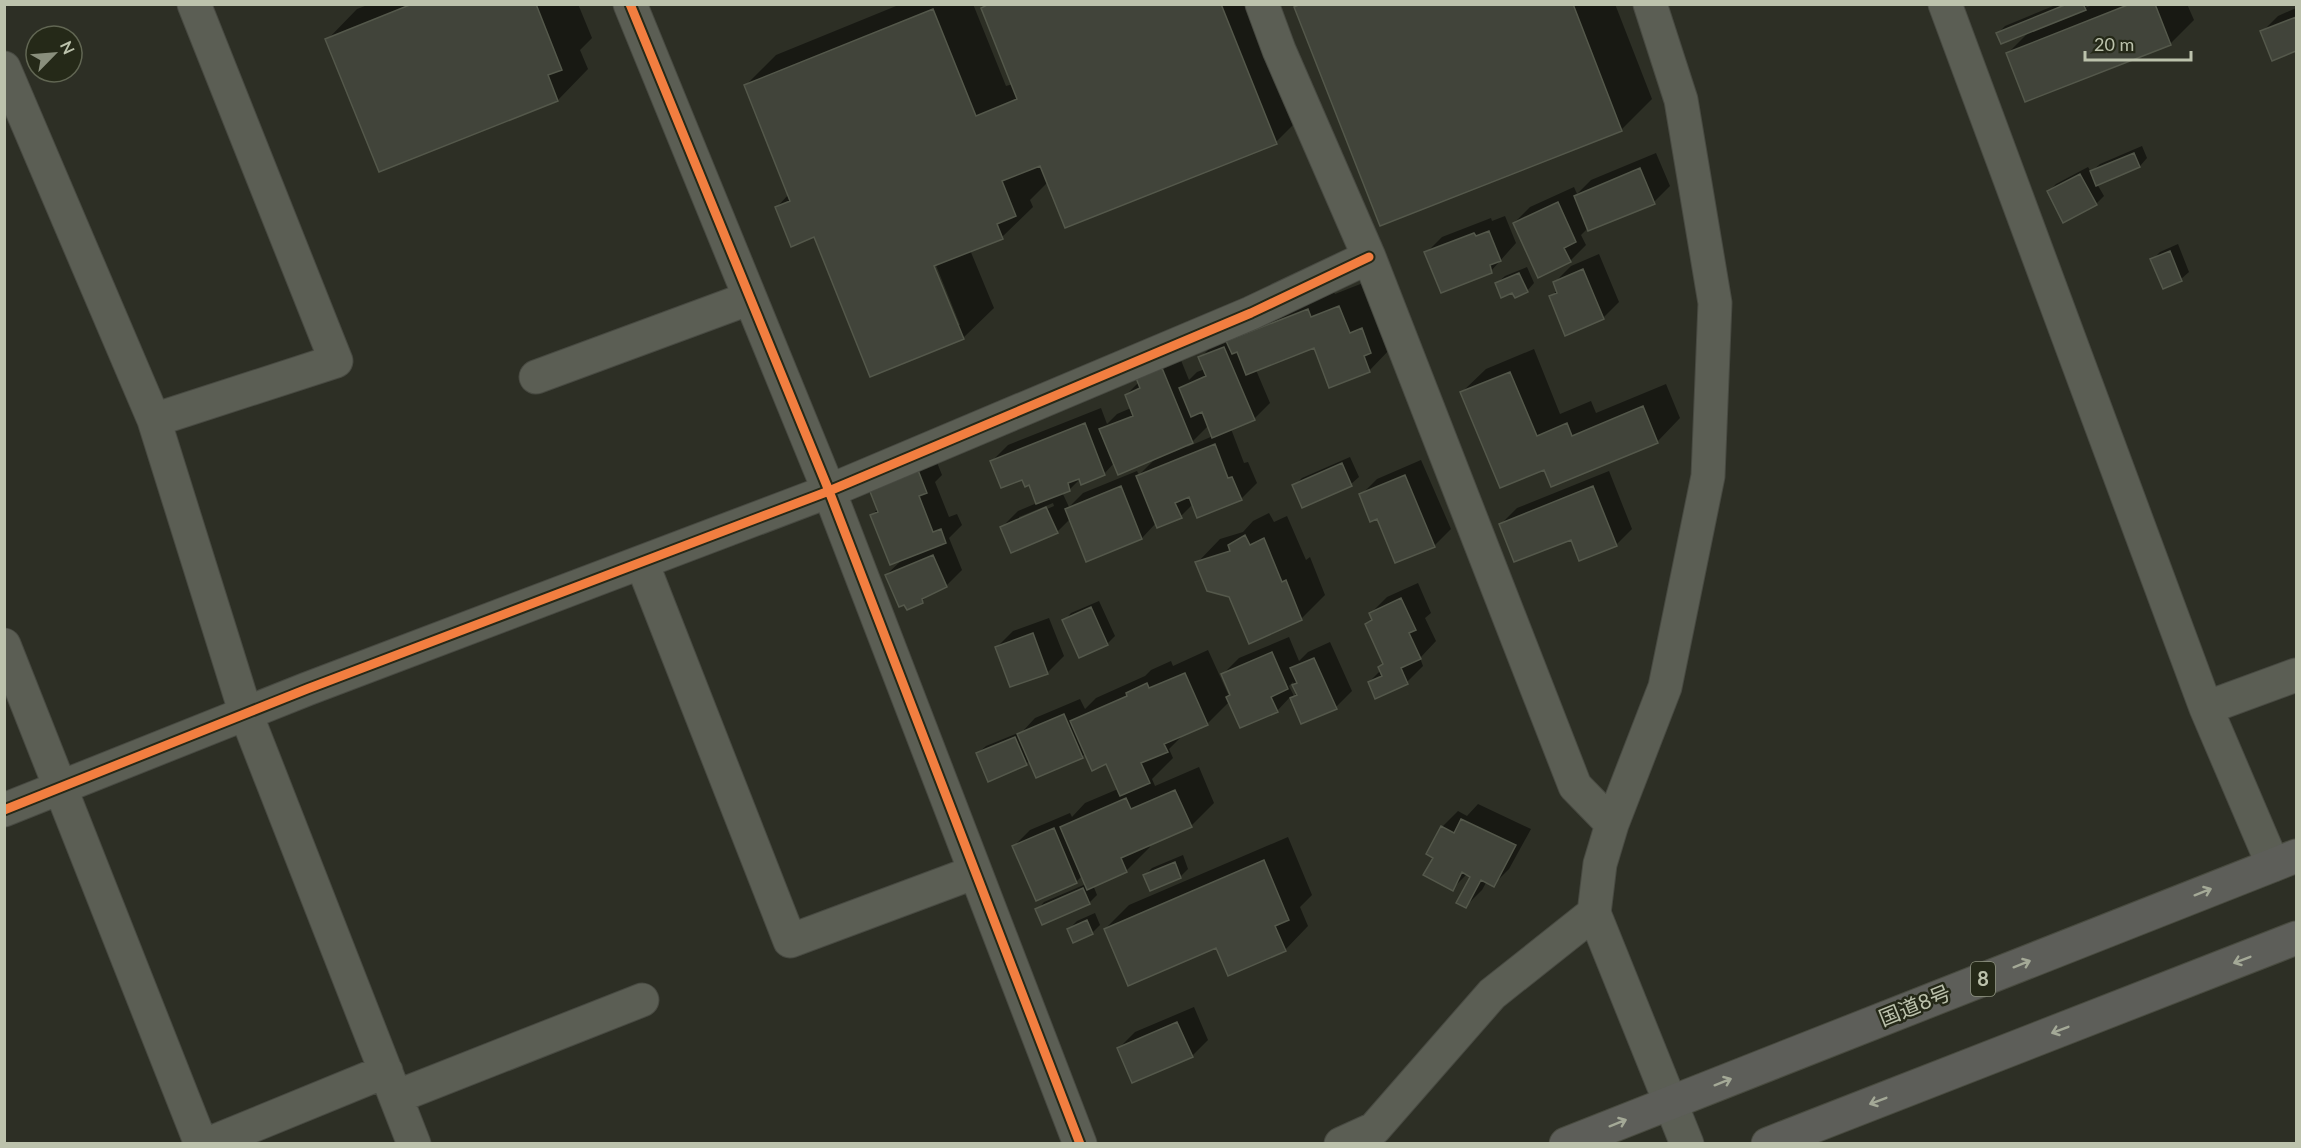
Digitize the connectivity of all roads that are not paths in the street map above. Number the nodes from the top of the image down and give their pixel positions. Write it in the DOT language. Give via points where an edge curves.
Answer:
graph roads {
  1 [pos="194,4"];
  2 [pos="630,4"];
  3 [pos="1262,4"];
  4 [pos="1650,4"];
  5 [pos="1945,4"];
  6 [pos="4,68"];
  7 [pos="1369,257"];
  8 [pos="750,298"];
  9 [pos="536,377"];
  10 [pos="154,420"];
  11 [pos="829,491"];
  12 [pos="642,563"];
  13 [pos="4,645"];
  14 [pos="2296,675"];
  15 [pos="2206,708"];
  16 [pos="246,714"];
  17 [pos="61,788"];
  18 [pos="4,810"];
  19 [pos="1612,824"];
  20 [pos="2285,860"];
  21 [pos="975,872"];
  22 [pos="1594,913"];
  23 [pos="2296,938"];
  24 [pos="642,1000"];
  25 [pos="391,1084"];
  26 [pos="1669,1103"];
  27 [pos="201,1143"];
  28 [pos="208,1143"];
  29 [pos="414,1143"];
  30 [pos="1080,1143"];
  31 [pos="1341,1143"];
  32 [pos="1566,1143"];
  33 [pos="1686,1143"];
  34 [pos="1768,1143"];
  1 -- 10 [label="street" via="336,361"];
  2 -- 8 [label="street"];
  3 -- 7 [label="street"];
  4 -- 19 [label="street" via="1681,100 1715,303 1708,476 1665,687"];
  5 -- 15 [label="street"];
  6 -- 10 [label="street"];
  7 -- 11 [label="street" via="1251,313"];
  7 -- 19 [label="street" via="1575,786"];
  8 -- 9 [label="street"];
  8 -- 11 [label="street"];
  10 -- 16 [label="street"];
  11 -- 12 [label="street"];
  11 -- 21 [label="street"];
  12 -- 16 [label="street"];
  12 -- 21 [label="street" via="790,940"];
  13 -- 17 [label="street"];
  14 -- 15 [label="street"];
  15 -- 20 [label="street"];
  16 -- 17 [label="street"];
  16 -- 25 [label="street"];
  17 -- 18 [label="street"];
  17 -- 27 [label="street"];
  19 -- 22 [label="street" via="1600,864"];
  26 -- 20 [label="highway, 国道8号 / 8, one-way"];
  21 -- 30 [label="street"];
  22 -- 26 [label="street"];
  22 -- 31 [label="street" via="1492,994 1374,1129"];
  23 -- 34 [label="highway, one-way"];
  24 -- 25 [label="street"];
  25 -- 28 [label="street"];
  25 -- 29 [label="street"];
  32 -- 26 [label="highway, 国道8号 / 8, one-way"];
  26 -- 33 [label="street"];
}
